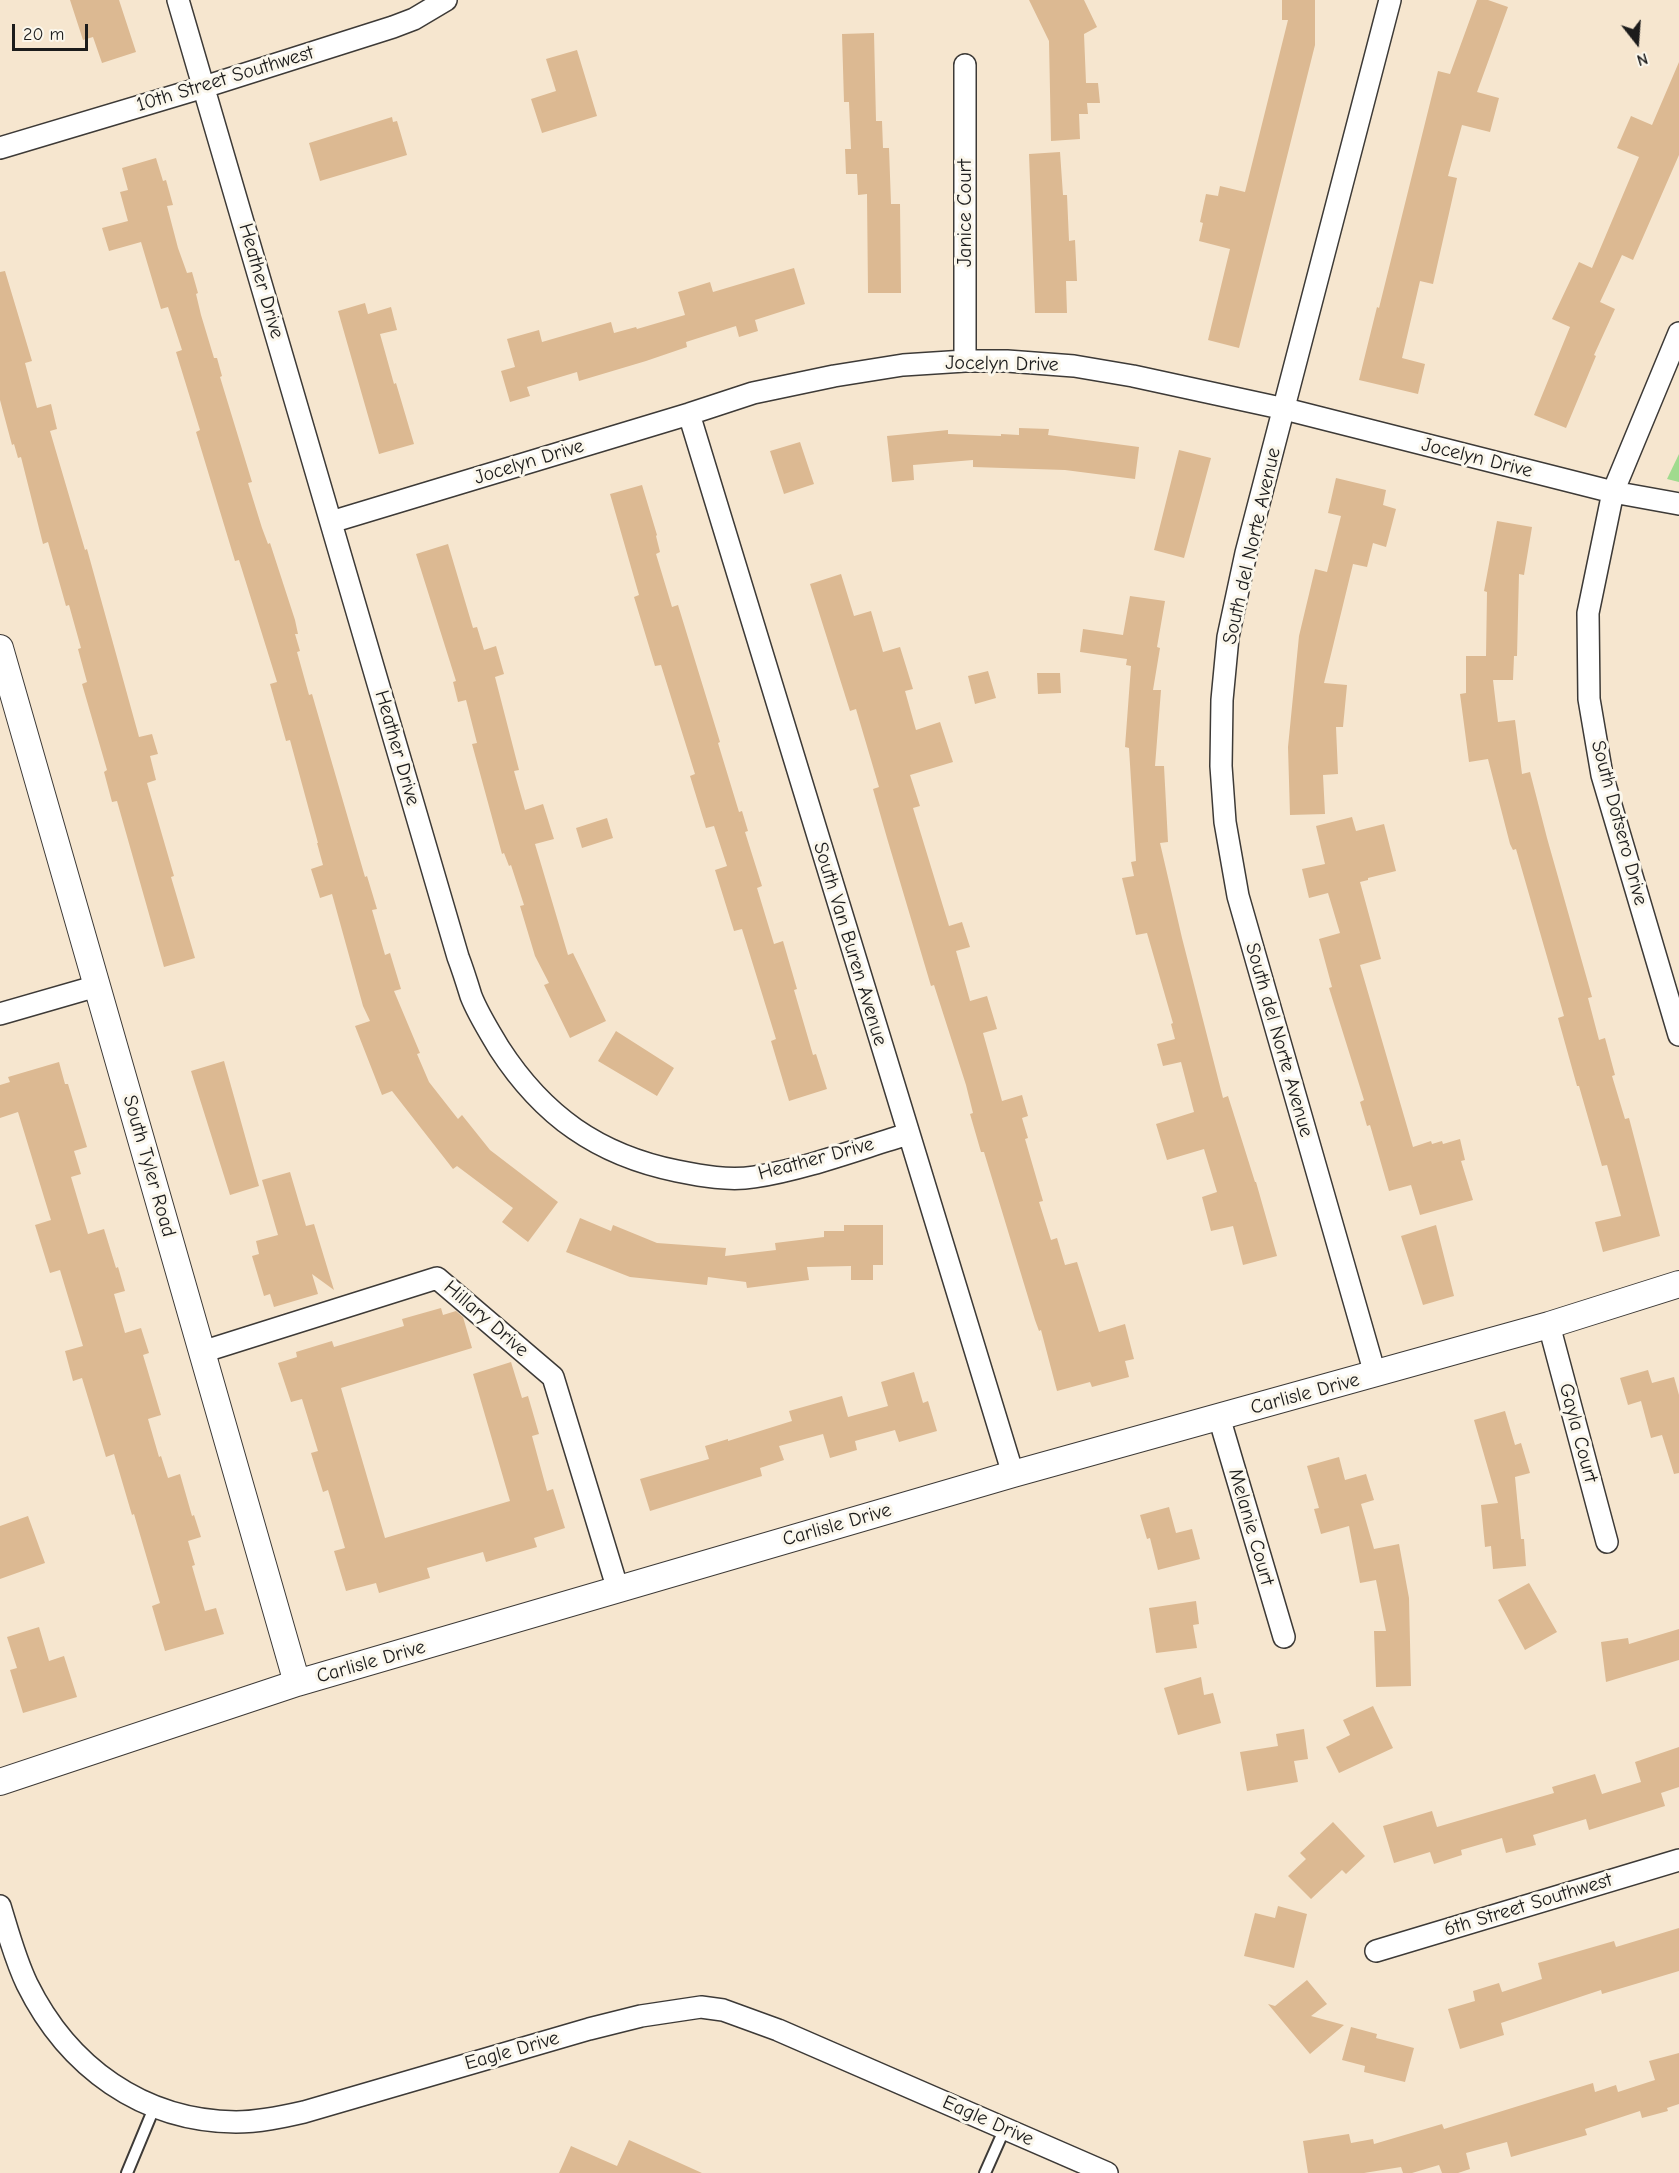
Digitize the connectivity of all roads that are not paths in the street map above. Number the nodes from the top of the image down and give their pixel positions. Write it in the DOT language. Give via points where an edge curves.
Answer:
graph roads {
  1 [pos="178,0"];
  2 [pos="446,0"];
  3 [pos="1390,0"];
  4 [pos="965,66"];
  5 [pos="204,87"];
  6 [pos="0,148"];
  7 [pos="1679,333"];
  8 [pos="965,361"];
  9 [pos="1285,409"];
  10 [pos="689,414"];
  11 [pos="1613,492"];
  12 [pos="1679,504"];
  13 [pos="331,522"];
  14 [pos="0,648"];
  15 [pos="97,986"];
  16 [pos="0,1014"];
  17 [pos="1679,1035"];
  18 [pos="908,1134"];
  19 [pos="1679,1284"];
  20 [pos="1549,1325"];
  21 [pos="202,1352"];
  22 [pos="1375,1374"];
  23 [pos="1219,1417"];
  24 [pos="1013,1474"];
  25 [pos="1607,1542"];
  26 [pos="618,1590"];
  27 [pos="1284,1637"];
  28 [pos="297,1683"];
  29 [pos="0,1782"];
  30 [pos="1679,1860"];
  31 [pos="0,1906"];
  32 [pos="1376,1951"];
  33 [pos="154,2108"];
  34 [pos="1005,2128"];
  35 [pos="128,2173"];
  36 [pos="985,2173"];
  37 [pos="1107,2173"];
  1 -- 5 [label="street, Heather Drive"];
  2 -- 5 [label="street, 10th Street Southwest" via="393,27"];
  3 -- 9 [label="street, South del Norte Avenue"];
  4 -- 8 [label="street, Janice Court"];
  5 -- 6 [label="street, 10th Street Southwest"];
  5 -- 13 [label="street, Heather Drive"];
  7 -- 11 [label="street, South Dotsero Drive"];
  8 -- 9 [label="street, Jocelyn Drive" via="1074,366"];
  8 -- 10 [label="street, Jocelyn Drive" via="903,365 834,376 753,393"];
  9 -- 11 [label="street, Jocelyn Drive"];
  9 -- 22 [label="street, South del Norte Avenue" via="1228,637 1222,700 1225,822 1238,896"];
  10 -- 13 [label="street, Jocelyn Drive"];
  10 -- 18 [label="street, South Van Buren Avenue"];
  11 -- 12 [label="street, Jocelyn Drive"];
  11 -- 17 [label="street, South Dotsero Drive" via="1588,613 1589,699 1602,775"];
  13 -- 18 [label="street, Heather Drive" via="472,997 487,1029 538,1099 586,1136 621,1156 698,1175 753,1178"];
  14 -- 15 [label="street, South Tyler Road"];
  15 -- 16 [label="street"];
  15 -- 21 [label="street, South Tyler Road"];
  18 -- 24 [label="street, South Van Buren Avenue"];
  19 -- 20 [label="street, Carlisle Drive"];
  20 -- 22 [label="street, Carlisle Drive"];
  20 -- 25 [label="street, Gayla Court"];
  21 -- 26 [label="street, Hillary Drive" via="437,1278 553,1377"];
  21 -- 28 [label="street, South Tyler Road"];
  22 -- 23 [label="street, Carlisle Drive"];
  23 -- 24 [label="street, Carlisle Drive"];
  23 -- 27 [label="street, Melanie Court"];
  24 -- 26 [label="street, Carlisle Drive"];
  26 -- 28 [label="street, Carlisle Drive"];
  28 -- 29 [label="street, Carlisle Drive"];
  30 -- 32 [label="street, 6th Street Southwest"];
  31 -- 33 [label="street, Eagle Drive" via="27,1984 64,2042 105,2080"];
  33 -- 34 [label="street, Eagle Drive" via="209,2121 268,2120 589,2029 700,2007 758,2022"];
  33 -- 35 [label="lane"];
  34 -- 36 [label="lane"];
  34 -- 37 [label="street, Eagle Drive"];
}
